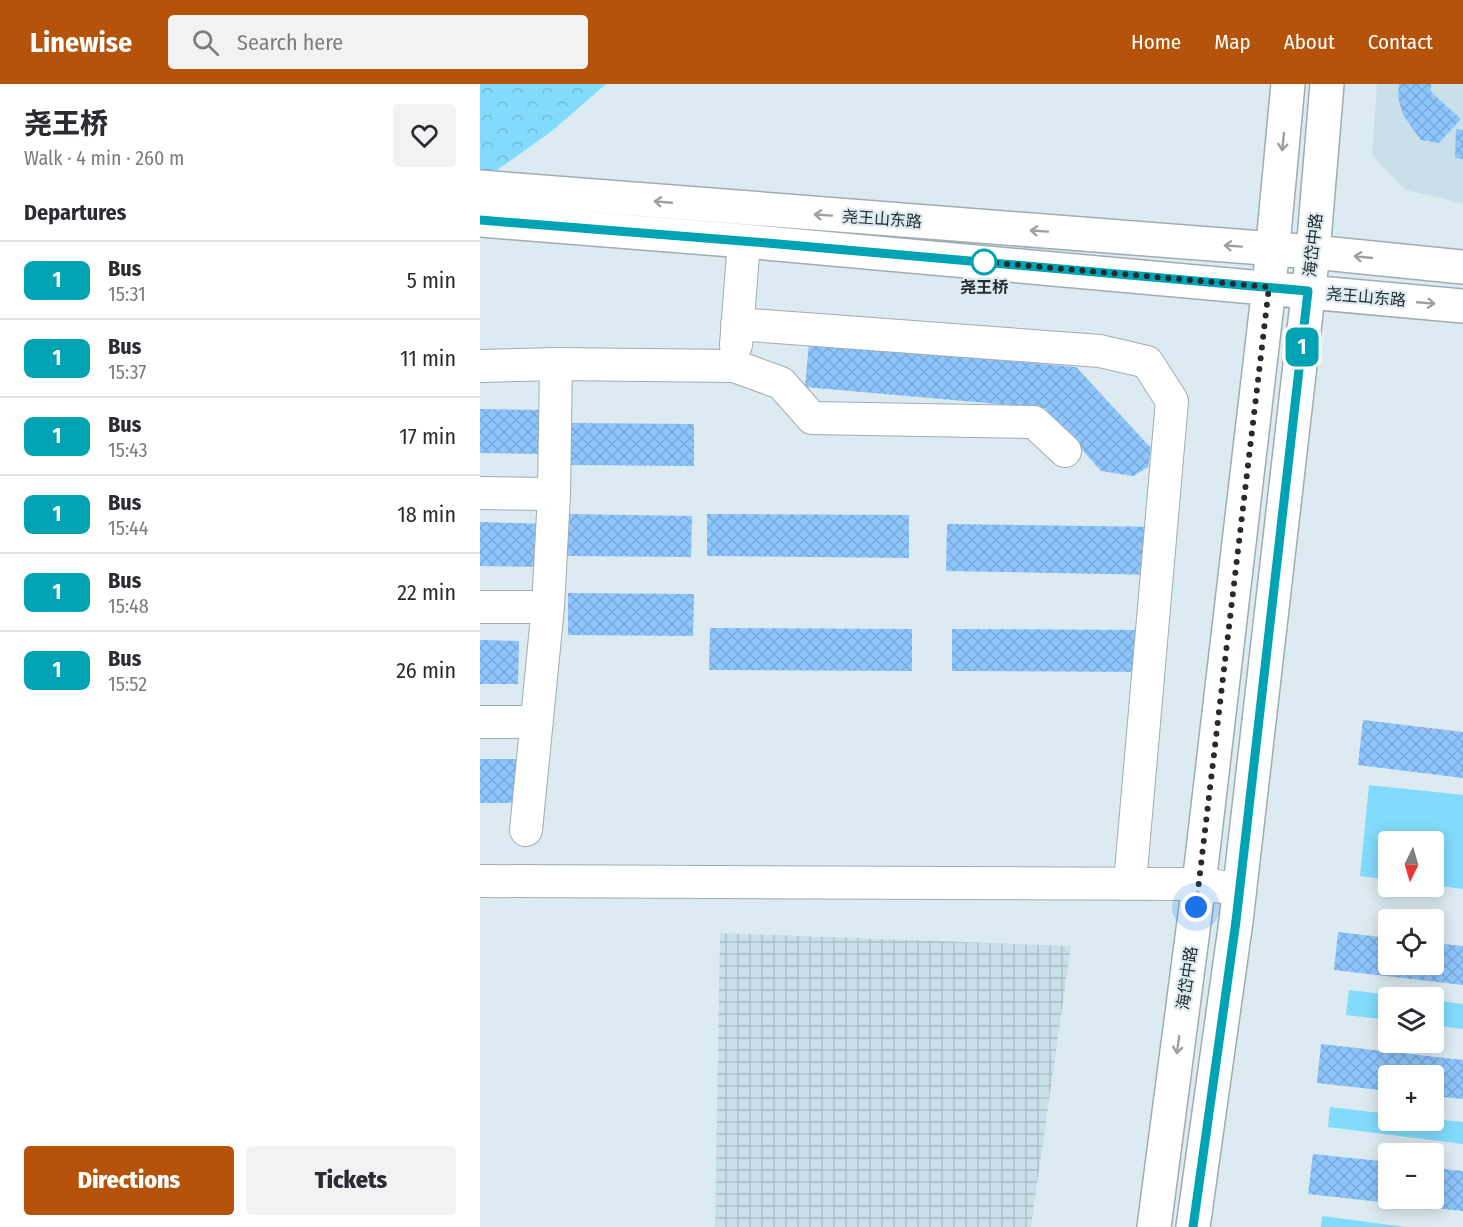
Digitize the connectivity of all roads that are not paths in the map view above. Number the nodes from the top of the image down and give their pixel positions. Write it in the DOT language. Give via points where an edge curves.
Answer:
graph roads {
  1 [pos="1288,84"];
  2 [pos="1327,84"];
  3 [pos="480,187"];
  4 [pos="480,220"];
  5 [pos="731,240"];
  6 [pos="1273,249"];
  7 [pos="1312,252"];
  8 [pos="1463,267"];
  9 [pos="1269,287"];
  10 [pos="1308,291"];
  11 [pos="1463,306"];
  12 [pos="737,324"];
  13 [pos="555,364"];
  14 [pos="480,366"];
  15 [pos="734,366"];
  16 [pos="1065,451"];
  17 [pos="480,493"];
  18 [pos="554,494"];
  19 [pos="480,607"];
  20 [pos="548,608"];
  21 [pos="480,722"];
  22 [pos="537,722"];
  23 [pos="526,830"];
  24 [pos="480,881"];
  25 [pos="1130,884"];
  26 [pos="1199,884"];
  27 [pos="1240,889"];
  28 [pos="1154,1227"];
  29 [pos="1193,1227"];
  1 -- 6 [label="main road, 海岱中路, one-way"];
  2 -- 7 [label="main road, 海岱中路"];
  6 -- 3 [label="main road, 尧王山东路, one-way"];
  4 -- 5 [label="main road, 尧王山东路"];
  5 -- 9 [label="main road, 尧王山东路"];
  5 -- 12 [label="street"];
  6 -- 7 [label="main road, 尧王山东路"];
  6 -- 9 [label="main road, 海岱中路"];
  8 -- 7 [label="main road, 尧王山东路, one-way"];
  7 -- 10 [label="main road, 海岱中路"];
  9 -- 10 [label="main road, 尧王山东路"];
  9 -- 26 [label="main road, 海岱中路"];
  10 -- 11 [label="main road, 尧王山东路, one-way"];
  10 -- 27 [label="main road, 海岱中路"];
  12 -- 15 [label="street"];
  12 -- 25 [label="street" via="1100,351 1147,362 1172,401"];
  13 -- 14 [label="street"];
  13 -- 15 [label="street"];
  13 -- 18 [label="street"];
  15 -- 16 [label="street" via="781,383 812,418 1034,422"];
  17 -- 18 [label="street"];
  18 -- 20 [label="street"];
  19 -- 20 [label="street"];
  20 -- 22 [label="street"];
  21 -- 22 [label="street"];
  22 -- 23 [label="street"];
  24 -- 25 [label="street"];
  25 -- 26 [label="street"];
  26 -- 27 [label="street"];
  26 -- 28 [label="main road, 海岱中路, one-way"];
  27 -- 29 [label="main road, 海岱中路"];
}
